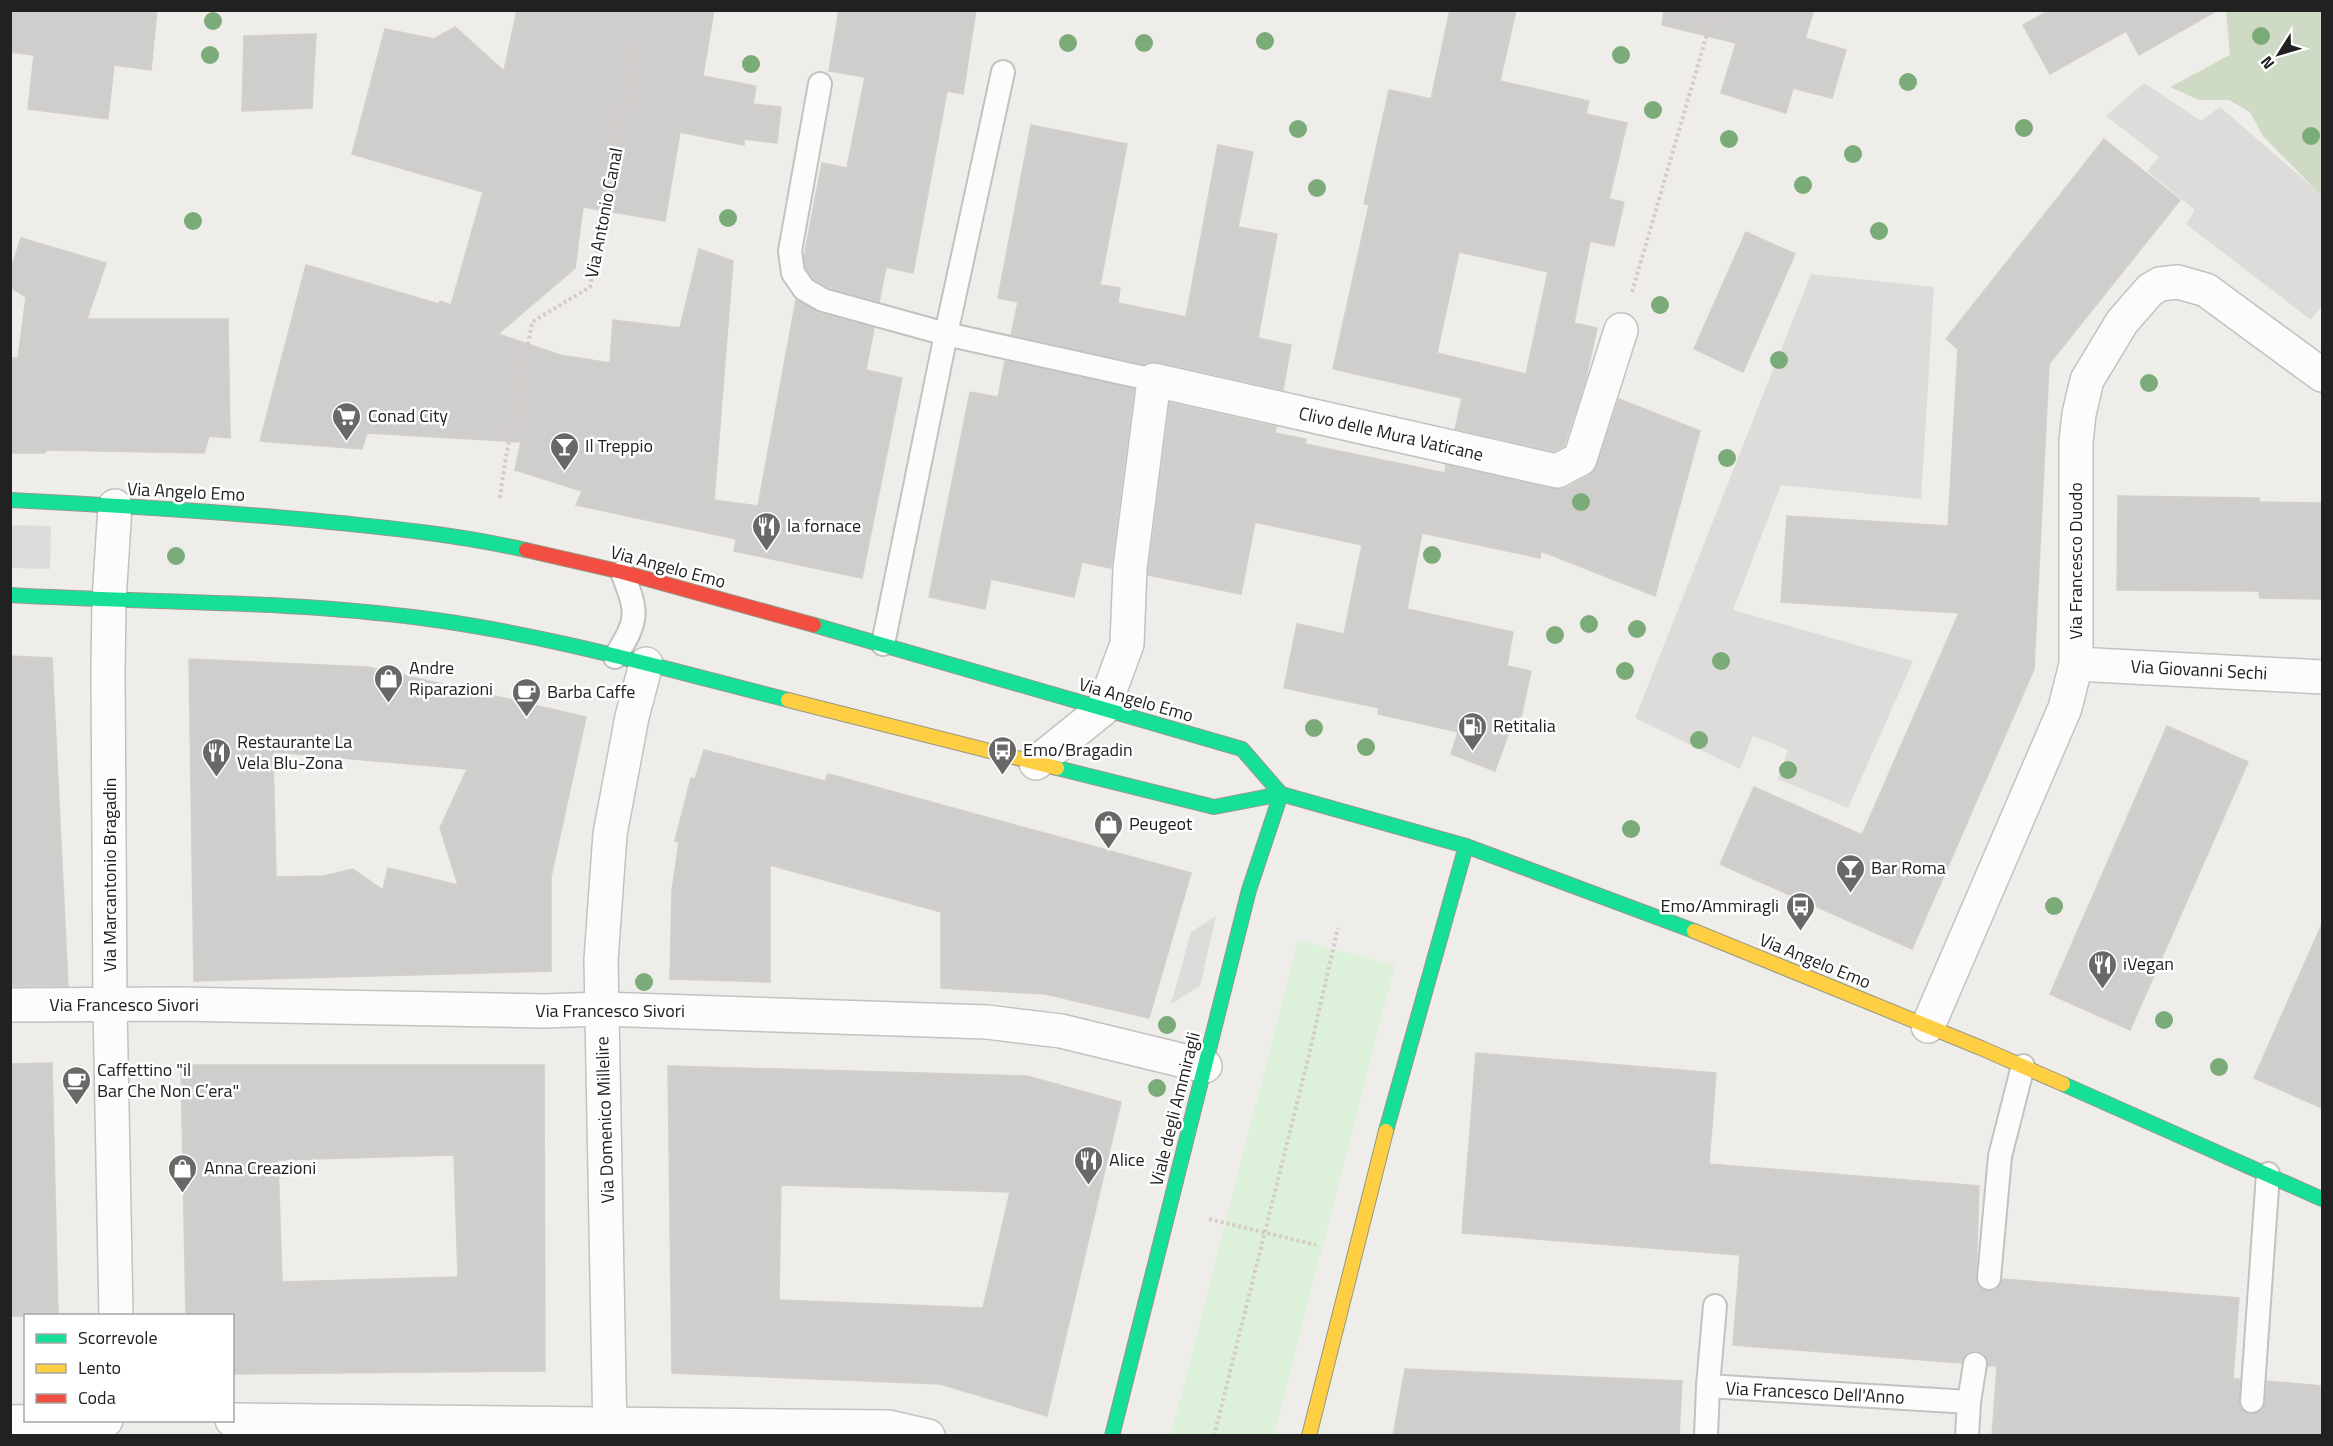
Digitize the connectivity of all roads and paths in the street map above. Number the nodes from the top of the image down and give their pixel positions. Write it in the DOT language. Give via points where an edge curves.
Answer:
graph roads {
  1 [pos="1714,10"];
  2 [pos="637,39"];
  3 [pos="1004,72"];
  4 [pos="820,84"];
  5 [pos="1621,330"];
  6 [pos="946,334"];
  7 [pos="2322,375"];
  8 [pos="1154,380"];
  9 [pos="500,498"];
  10 [pos="10,500"];
  11 [pos="115,506"];
  12 [pos="622,572"];
  13 [pos="10,595"];
  14 [pos="109,601"];
  15 [pos="882,644"];
  16 [pos="631,660"];
  17 [pos="2076,664"];
  18 [pos="2322,677"];
  19 [pos="1103,709"];
  20 [pos="1036,763"];
  21 [pos="1281,794"];
  22 [pos="1466,846"];
  23 [pos="1338,928"];
  24 [pos="110,1004"];
  25 [pos="10,1005"];
  26 [pos="601,1009"];
  27 [pos="1928,1026"];
  28 [pos="1205,1065"];
  29 [pos="2023,1066"];
  30 [pos="2268,1174"];
  31 [pos="2322,1199"];
  32 [pos="1199,1217"];
  33 [pos="1265,1233"];
  34 [pos="1318,1246"];
  35 [pos="1989,1278"];
  36 [pos="1715,1306"];
  37 [pos="116,1314"];
  38 [pos="1975,1364"];
  39 [pos="1708,1386"];
  40 [pos="1969,1401"];
  41 [pos="2252,1401"];
  42 [pos="234,1420"];
  43 [pos="610,1430"];
  44 [pos="928,1436"];
  45 [pos="1112,1436"];
  46 [pos="1214,1436"];
  47 [pos="1309,1436"];
  48 [pos="1706,1436"];
  49 [pos="1967,1436"];
  1 -- 5 [label="path"];
  2 -- 9 [label="path, Via Antonio Canal" via="590,287 532,322"];
  3 -- 6 [label="lane"];
  4 -- 6 [label="lane" via="790,251 793,273 804,289 823,300"];
  5 -- 8 [label="street, Clivo delle Mura Vaticane" via="1580,459 1557,471"];
  6 -- 8 [label="lane"];
  6 -- 15 [label="lane"];
  7 -- 17 [label="street, Via Francesco Duodo" via="2206,290 2178,282 2160,284 2150,290 2122,322 2087,380 2079,414"];
  8 -- 19 [label="street" via="1130,568 1127,644"];
  10 -- 11 [label="main road, Via Angelo Emo"];
  11 -- 12 [label="main road, Via Angelo Emo" via="395,528 494,543"];
  11 -- 14 [label="street, Via Marcantonio Bragadin"];
  12 -- 15 [label="main road, Via Angelo Emo"];
  12 -- 16 [label="lane" via="633,602"];
  13 -- 14 [label="main road, Via Angelo Emo"];
  14 -- 16 [label="main road, Via Angelo Emo" via="376,613 477,626"];
  14 -- 24 [label="street, Via Marcantonio Bragadin"];
  15 -- 19 [label="main road, Via Angelo Emo"];
  16 -- 20 [label="main road, Via Angelo Emo"];
  16 -- 26 [label="street, Via Domenico Millelire" via="631,723 610,834 602,928"];
  17 -- 18 [label="street, Via Giovanni Sechi"];
  17 -- 27 [label="street, Via Francesco Duodo" via="2065,708"];
  19 -- 20 [label="street"];
  19 -- 21 [label="main road, Via Angelo Emo" via="1242,749"];
  20 -- 21 [label="main road, Via Angelo Emo" via="1214,807"];
  21 -- 22 [label="main road, Via Angelo Emo"];
  21 -- 28 [label="main road, Viale degli Ammiragli" via="1249,890"];
  22 -- 27 [label="main road, Via Angelo Emo" via="1666,920"];
  22 -- 47 [label="main road" via="1437,942"];
  23 -- 33 [label="path"];
  24 -- 25 [label="street, Via Francesco Sivori"];
  24 -- 26 [label="street, Via Francesco Sivori"];
  24 -- 37 [label="street, Via Marcantonio Bragadin"];
  26 -- 28 [label="street, Via Francesco Sivori" via="987,1022 1061,1031"];
  26 -- 43 [label="street, Via Domenico Millelire"];
  27 -- 29 [label="main road, Via Angelo Emo"];
  28 -- 45 [label="main road, Viale degli Ammiragli"];
  29 -- 30 [label="main road, Via Angelo Emo"];
  29 -- 35 [label="lane" via="2000,1156"];
  30 -- 31 [label="main road, Via Angelo Emo"];
  30 -- 41 [label="lane"];
  32 -- 33 [label="path"];
  33 -- 34 [label="path"];
  33 -- 46 [label="path"];
  36 -- 39 [label="lane, Via Francesco Dell'Anno"];
  38 -- 40 [label="lane"];
  39 -- 40 [label="lane, Via Francesco Dell'Anno"];
  39 -- 48 [label="lane"];
  40 -- 49 [label="lane"];
  42 -- 43 [label="street"];
  43 -- 44 [label="street" via="889,1427"];
}
